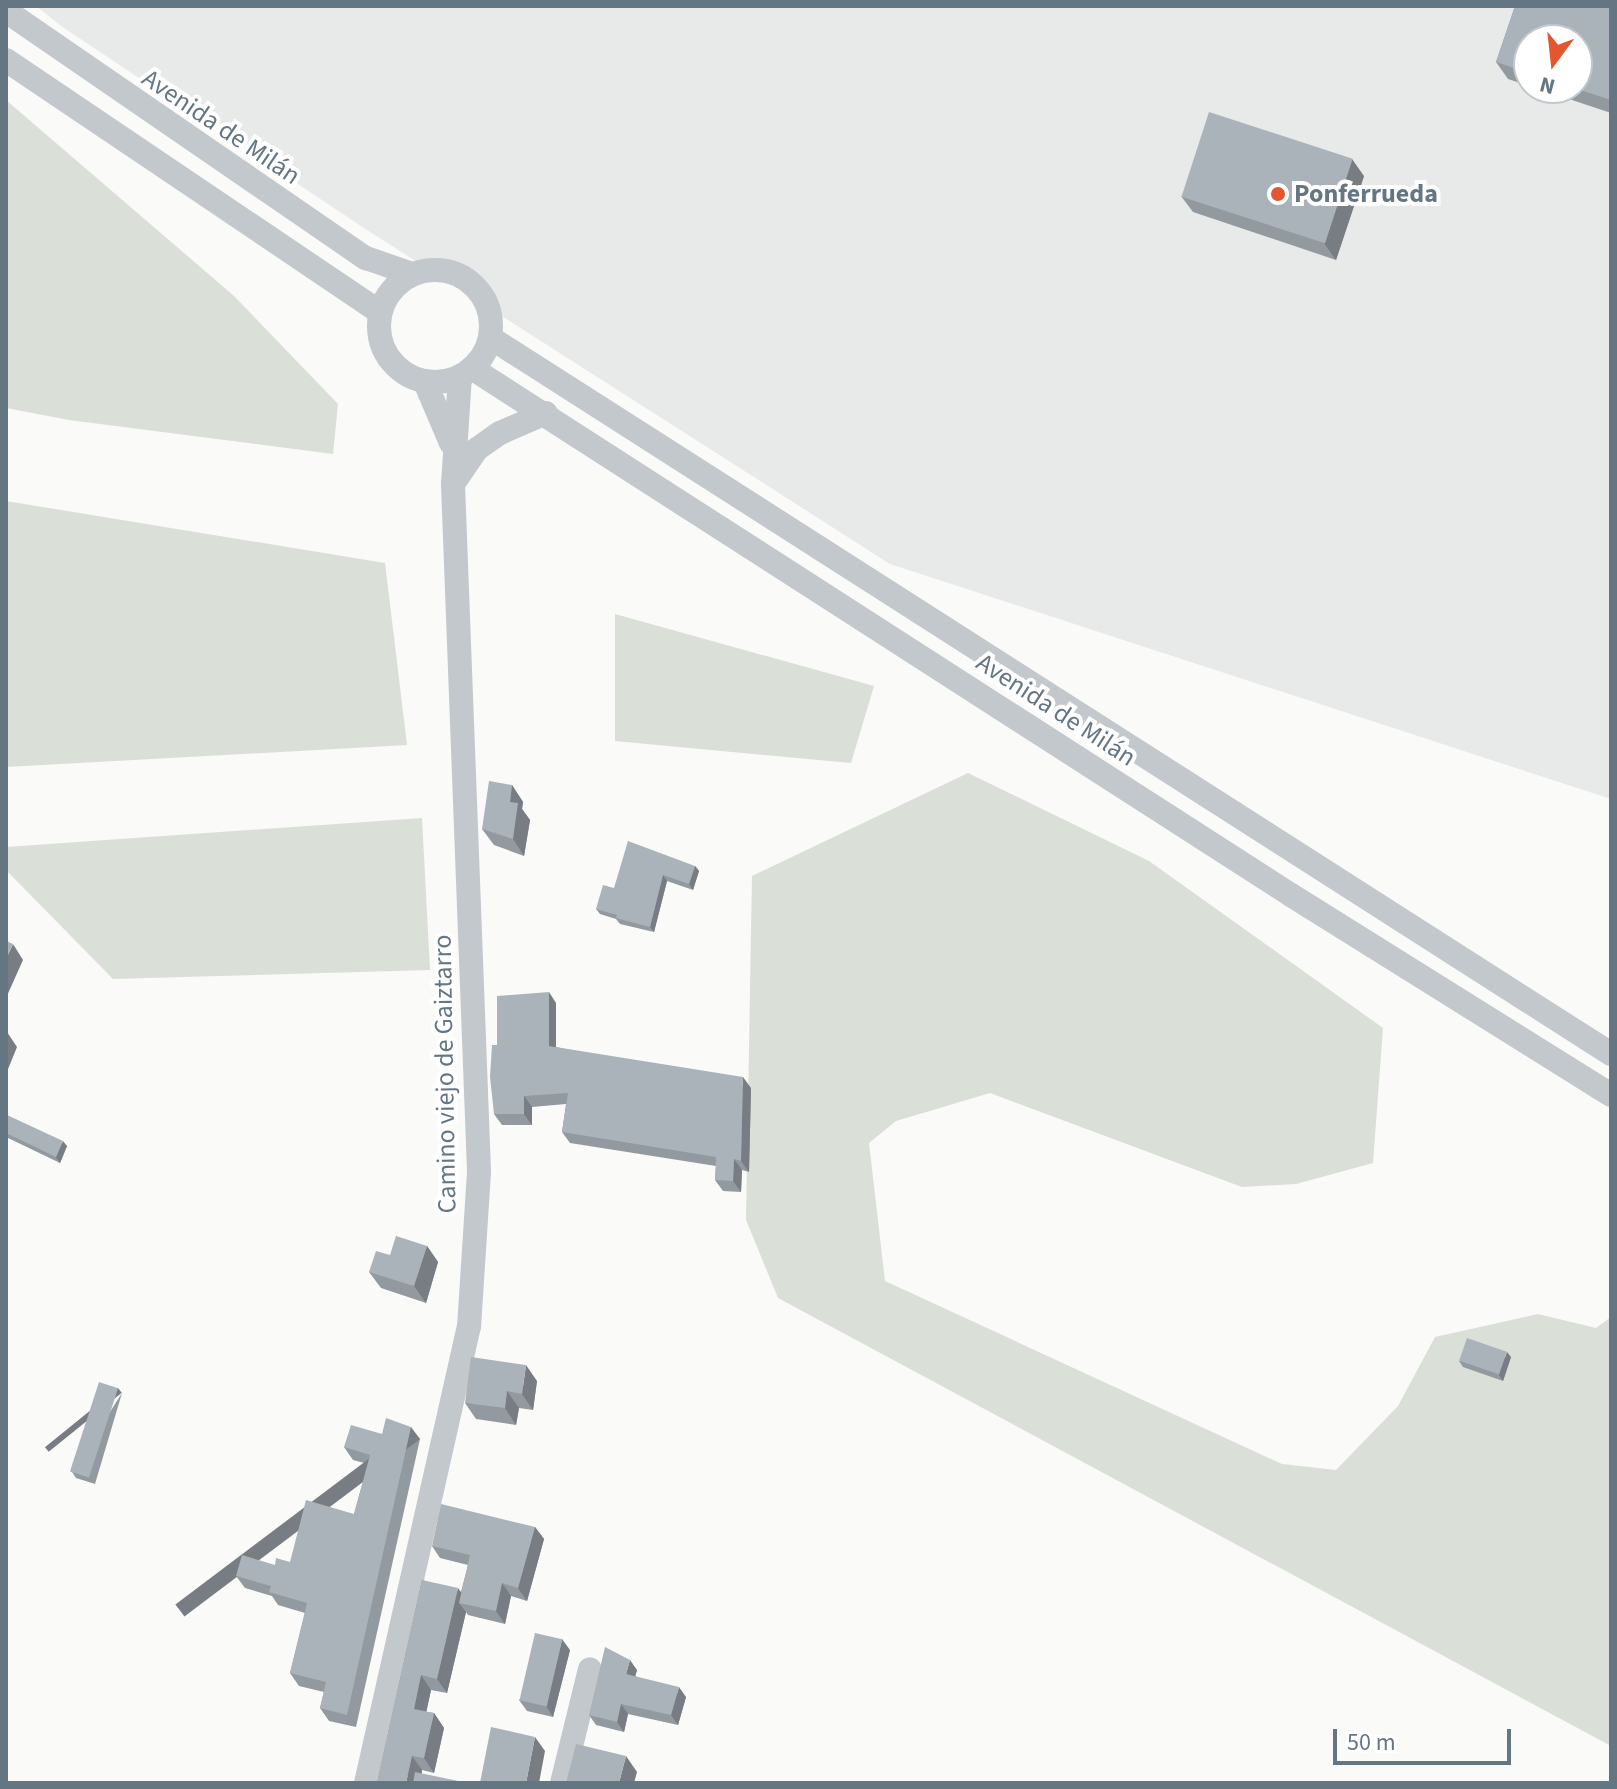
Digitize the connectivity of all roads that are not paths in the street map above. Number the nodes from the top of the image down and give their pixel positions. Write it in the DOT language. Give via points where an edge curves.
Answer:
graph roads {
  1 [pos="6,11"];
  2 [pos="6,60"];
  3 [pos="412,274"];
  4 [pos="380,312"];
  5 [pos="491,338"];
  6 [pos="466,373"];
  7 [pos="425,382"];
  8 [pos="546,413"];
  9 [pos="454,449"];
  10 [pos="453,484"];
  11 [pos="1611,1054"];
  12 [pos="1611,1095"];
  13 [pos="590,1669"];
  14 [pos="366,1783"];
  15 [pos="562,1783"];
  1 -- 3 [label="street, Avenida de Milán" via="366,258"];
  2 -- 4 [label="street"];
  3 -- 4 [label="street" via="395,286"];
  3 -- 5 [label="street" via="450,271 474,286 492,318"];
  4 -- 7 [label="street" via="382,347 395,366"];
  5 -- 6 [label="street" via="484,355"];
  5 -- 11 [label="street, Avenida de Milán"];
  6 -- 7 [label="street"];
  6 -- 8 [label="street, Avenida de Milán"];
  6 -- 9 [label="street, Camino viejo de Gaiztarro"];
  7 -- 9 [label="street, Camino viejo de Gaiztarro"];
  8 -- 10 [label="street" via="477,449"];
  8 -- 12 [label="street, Avenida de Milán" via="1291,895"];
  9 -- 10 [label="street, Camino viejo de Gaiztarro"];
  10 -- 14 [label="street, Camino viejo de Gaiztarro" via="479,1171 469,1327"];
  13 -- 15 [label="street"];
}
